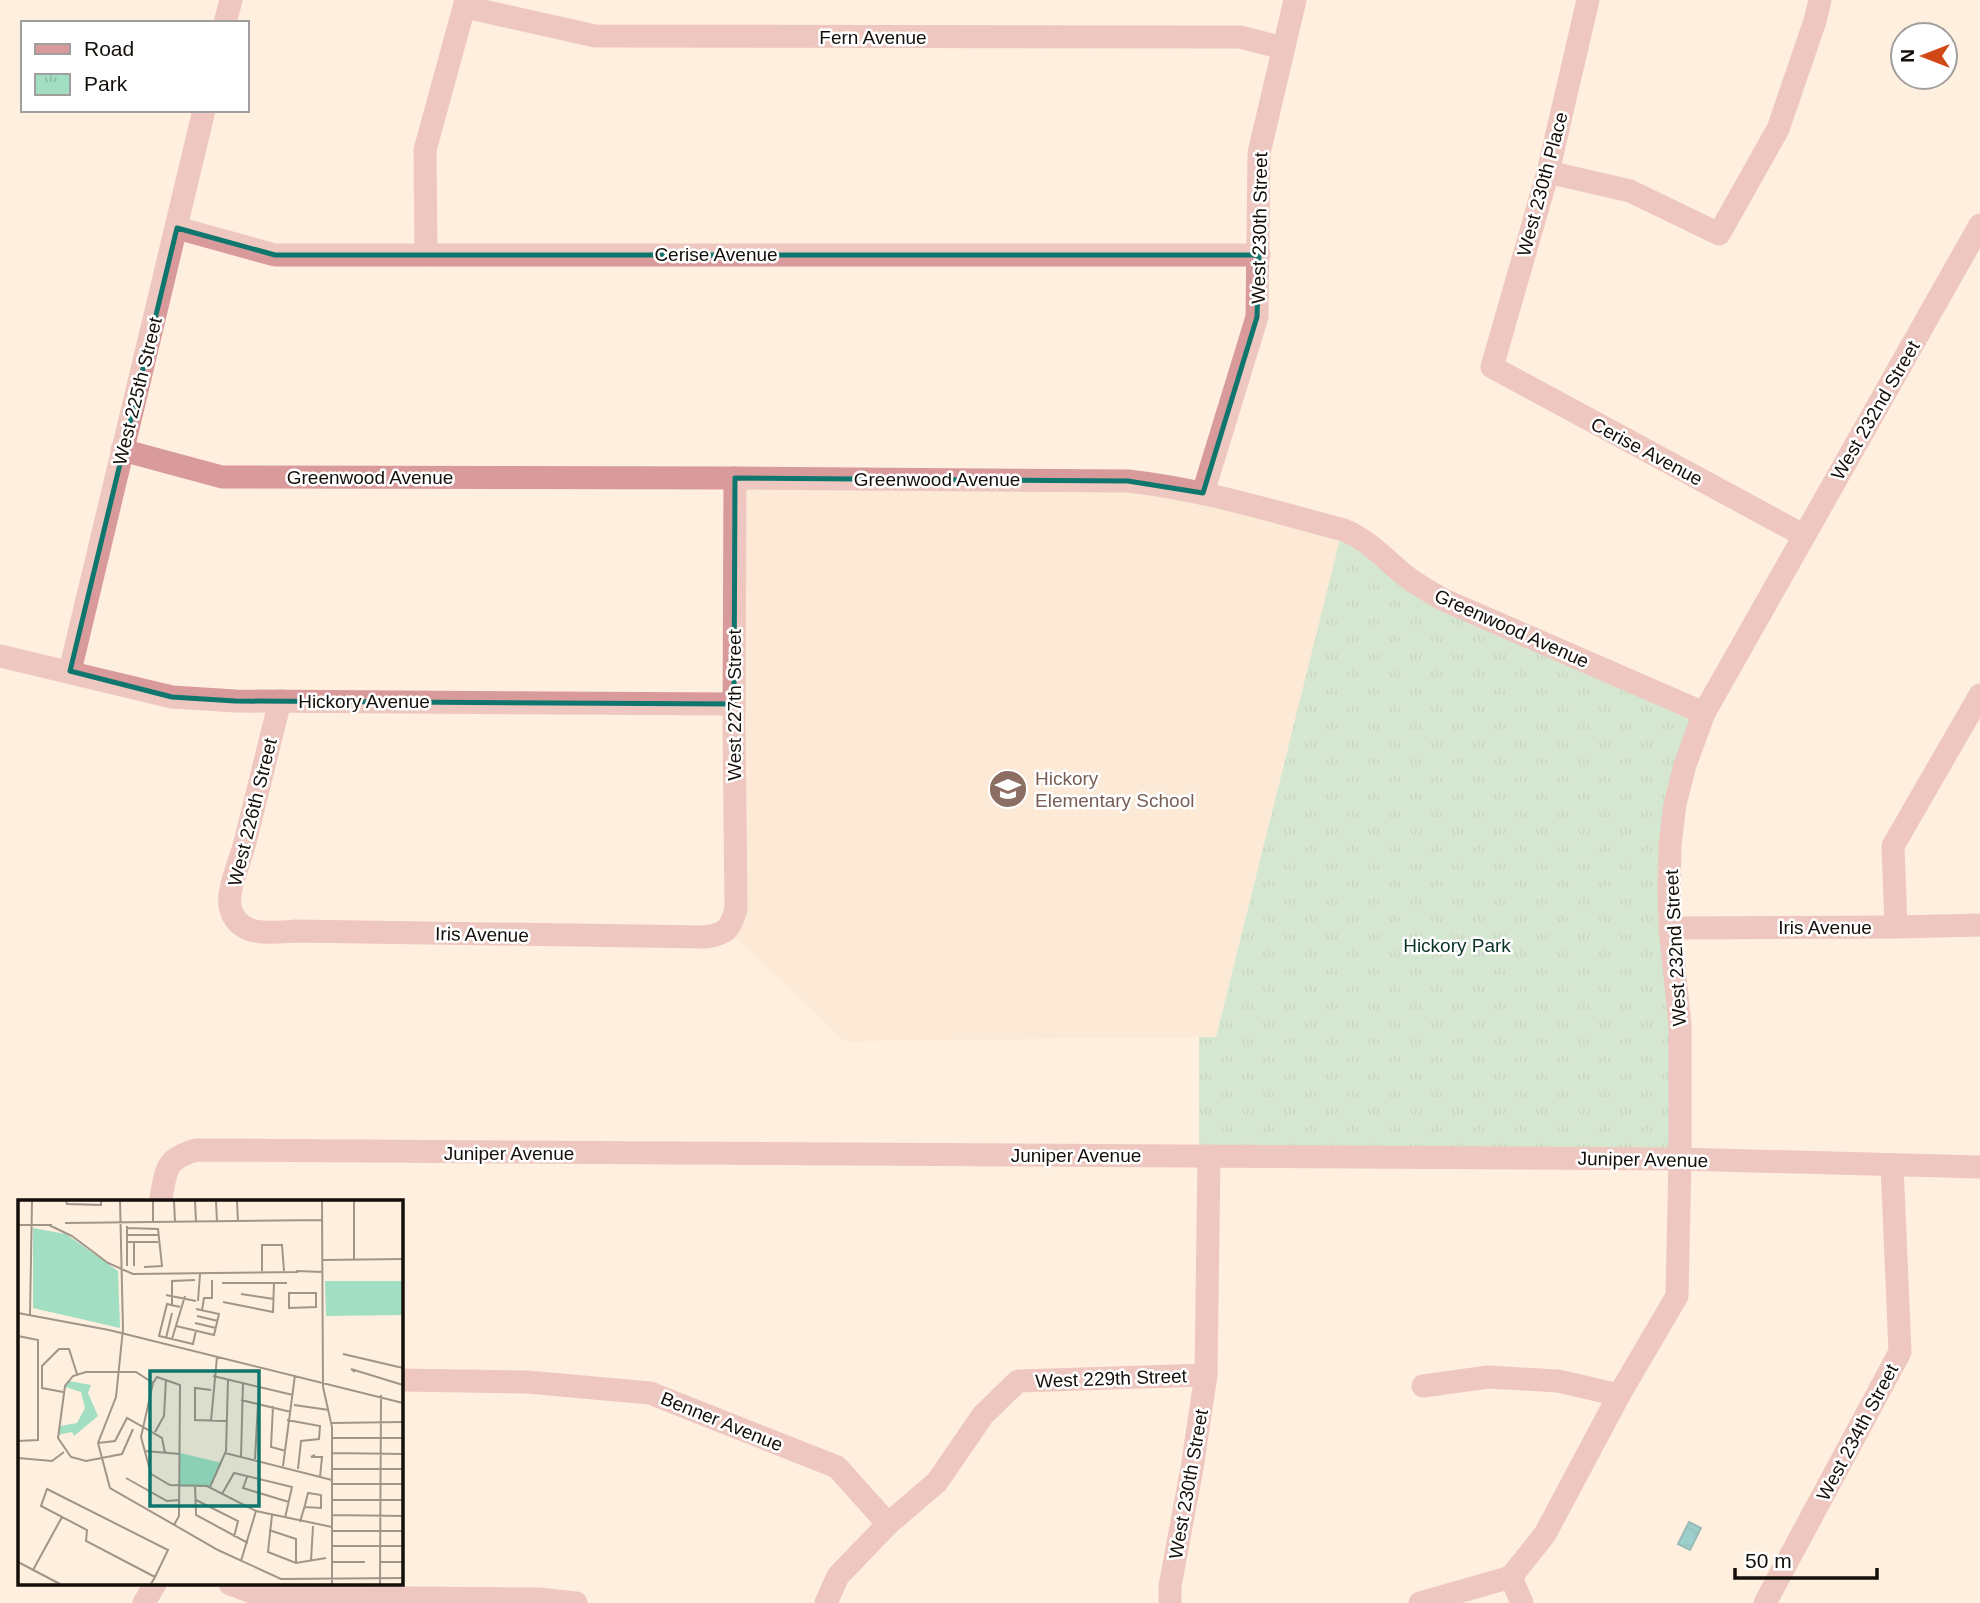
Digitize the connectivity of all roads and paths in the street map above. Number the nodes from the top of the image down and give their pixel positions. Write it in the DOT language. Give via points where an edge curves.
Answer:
graph roads {
  1 [pos="230,0"];
  2 [pos="1295,0"];
  3 [pos="1588,0"];
  4 [pos="1820,0"];
  5 [pos="466,3"];
  6 [pos="225,21"];
  7 [pos="1283,48"];
  8 [pos="204,112"];
  9 [pos="1548,172"];
  10 [pos="1980,225"];
  11 [pos="177,228"];
  12 [pos="426,254"];
  13 [pos="1259,255"];
  14 [pos="1492,367"];
  15 [pos="122,450"];
  16 [pos="735,478"];
  17 [pos="1203,493"];
  18 [pos="1803,536"];
  19 [pos="0,656"];
  20 [pos="70,671"];
  21 [pos="1980,695"];
  22 [pos="280,701"];
  23 [pos="734,704"];
  24 [pos="1704,713"];
  25 [pos="238,922"];
  26 [pos="1980,925"];
  27 [pos="1896,927"];
  28 [pos="1670,928"];
  29 [pos="728,930"];
  30 [pos="1209,1156"];
  31 [pos="1680,1159"];
  32 [pos="1892,1165"];
  33 [pos="1980,1167"];
  34 [pos="160,1200"];
  35 [pos="1206,1376"];
  36 [pos="402,1380"];
  37 [pos="1423,1386"];
  38 [pos="1619,1395"];
  39 [pos="888,1524"];
  40 [pos="1511,1577"];
  41 [pos="154,1586"];
  42 [pos="236,1586"];
  43 [pos="539,1601"];
  44 [pos="144,1603"];
  45 [pos="576,1603"];
  46 [pos="826,1603"];
  47 [pos="1170,1603"];
  48 [pos="1420,1603"];
  49 [pos="1522,1603"];
  50 [pos="1765,1603"];
  1 -- 6 [label="street"];
  2 -- 7 [label="street, West 230th Street"];
  3 -- 9 [label="street, West 230th Place"];
  4 -- 9 [label="street" via="1778,129 1719,234 1630,191"];
  5 -- 7 [label="street, Fern Avenue" via="595,36 1240,37"];
  5 -- 12 [label="street" via="425,150"];
  7 -- 13 [label="street, West 230th Street" via="1259,153"];
  8 -- 11 [label="street, West 225th Street"];
  9 -- 14 [label="street, West 230th Place"];
  10 -- 18 [label="street, West 232nd Street"];
  11 -- 12 [label="street, Cerise Avenue" via="275,255"];
  11 -- 15 [label="street, West 225th Street"];
  12 -- 13 [label="street, Cerise Avenue"];
  13 -- 17 [label="street, West 230th Street" via="1257,317"];
  14 -- 18 [label="street, Cerise Avenue"];
  15 -- 16 [label="street, Greenwood Avenue" via="222,477"];
  15 -- 20 [label="street, West 225th Street"];
  16 -- 17 [label="street, Greenwood Avenue" via="1128,481"];
  16 -- 23 [label="street, West 227th Street"];
  17 -- 24 [label="street, Greenwood Avenue" via="1353,534 1444,600"];
  18 -- 24 [label="street, West 232nd Street"];
  19 -- 20 [label="street, Hickory Avenue"];
  20 -- 22 [label="street, Hickory Avenue" via="172,697"];
  21 -- 27 [label="street" via="1894,846"];
  22 -- 23 [label="street, Hickory Avenue"];
  22 -- 25 [label="street, West 226th Street" via="231,888 229,903"];
  23 -- 29 [label="street, West 227th Street" via="736,909"];
  24 -- 28 [label="street, West 232nd Street" via="1675,804"];
  25 -- 29 [label="street, Iris Avenue" via="260,933 705,937"];
  26 -- 27 [label="street, Iris Avenue"];
  27 -- 28 [label="street, Iris Avenue"];
  28 -- 31 [label="street, West 232nd Street" via="1680,1025"];
  30 -- 31 [label="street, Juniper Avenue"];
  30 -- 34 [label="street, Juniper Avenue" via="197,1150 173,1159"];
  30 -- 35 [label="street, West 230th Street"];
  31 -- 32 [label="street, Juniper Avenue"];
  31 -- 38 [label="street, West 232nd Street" via="1677,1296"];
  32 -- 33 [label="street, Juniper Avenue"];
  32 -- 50 [label="street, West 234th Street" via="1900,1352"];
  35 -- 39 [label="street, West 229th Street" via="1018,1381 983,1415 937,1482"];
  35 -- 47 [label="street, West 230th Street"];
  36 -- 39 [label="street, Benner Avenue" via="527,1382 650,1393 837,1467"];
  37 -- 38 [label="street" via="1488,1377 1558,1381"];
  38 -- 40 [label="street, West 232nd Street" via="1545,1534"];
  39 -- 46 [label="street, West 229th Street" via="838,1576"];
  40 -- 48 [label="street"];
  40 -- 49 [label="street"];
  41 -- 44 [label="street"];
  42 -- 43 [label="street" via="282,1597"];
  43 -- 45 [label="street"];
}
